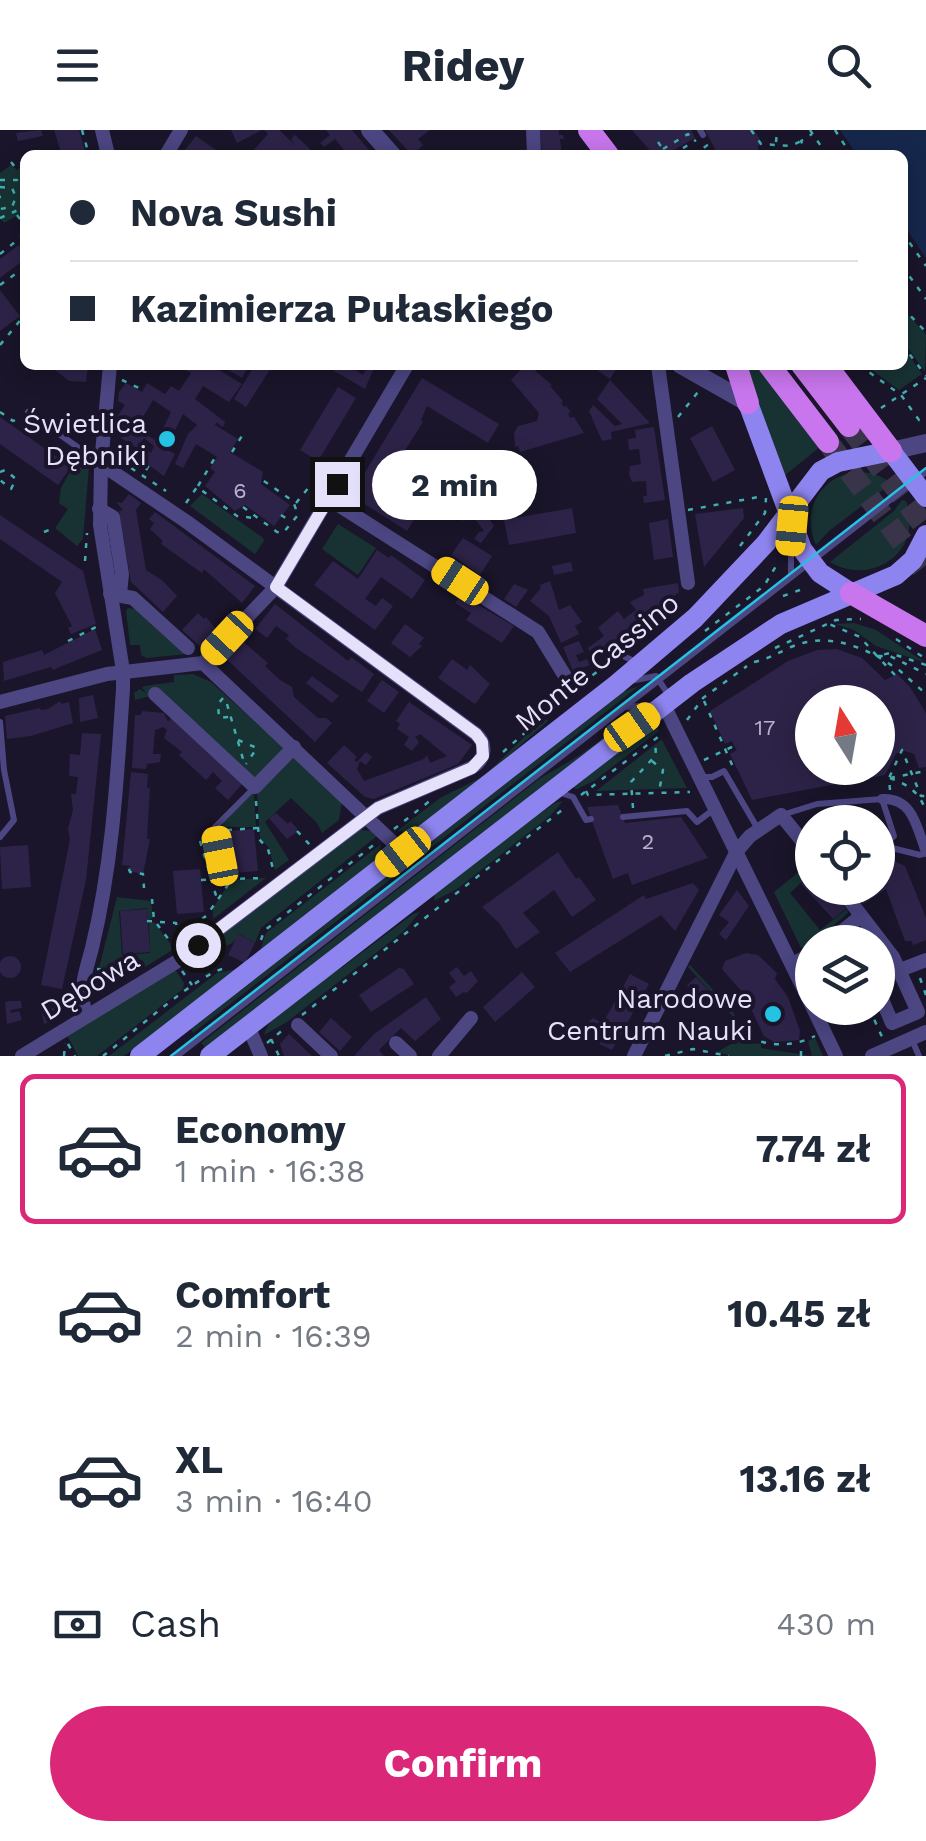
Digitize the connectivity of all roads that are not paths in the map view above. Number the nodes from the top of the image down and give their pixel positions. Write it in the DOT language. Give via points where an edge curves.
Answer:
graph roads {
  1 [pos="370,130"];
  2 [pos="588,130"];
  3 [pos="607,130"];
  4 [pos="388,150"];
  5 [pos="604,150"];
  6 [pos="622,150"];
  7 [pos="110,370"];
  8 [pos="404,370"];
  9 [pos="659,370"];
  10 [pos="690,370"];
  11 [pos="738,370"];
  12 [pos="773,370"];
  13 [pos="806,370"];
  14 [pos="830,370"];
  15 [pos="748,402"];
  16 [pos="25,414"];
  17 [pos="849,426"];
  18 [pos="828,442"];
  19 [pos="926,444"];
  20 [pos="890,451"];
  21 [pos="101,464"];
  22 [pos="922,484"];
  23 [pos="329,498"];
  24 [pos="790,520"];
  25 [pos="926,535"];
  26 [pos="810,562"];
  27 [pos="792,578"];
  28 [pos="688,583"];
  29 [pos="276,587"];
  30 [pos="851,593"];
  31 [pos="115,594"];
  32 [pos="926,636"];
  33 [pos="613,646"];
  34 [pos="188,648"];
  35 [pos="203,663"];
  36 [pos="640,663"];
  37 [pos="123,671"];
  38 [pos="659,680"];
  39 [pos="568,681"];
  40 [pos="616,685"];
  41 [pos="155,694"];
  42 [pos="0,702"];
  43 [pos="664,705"];
  44 [pos="625,707"];
  45 [pos="0,722"];
  46 [pos="294,746"];
  47 [pos="697,776"];
  48 [pos="255,789"];
  49 [pos="541,799"];
  50 [pos="886,799"];
  51 [pos="887,805"];
  52 [pos="714,810"];
  53 [pos="367,815"];
  54 [pos="780,815"];
  55 [pos="622,818"];
  56 [pos="589,819"];
  57 [pos="759,830"];
  58 [pos="795,833"];
  59 [pos="0,837"];
  60 [pos="737,850"];
  61 [pos="895,851"];
  62 [pos="403,852"];
  63 [pos="926,853"];
  64 [pos="230,857"];
  65 [pos="853,905"];
  66 [pos="861,916"];
  67 [pos="855,925"];
  68 [pos="926,960"];
  69 [pos="795,962"];
  70 [pos="792,964"];
  71 [pos="795,970"];
  72 [pos="906,970"];
  73 [pos="86,1016"];
  74 [pos="471,1018"];
  75 [pos="895,1022"];
  76 [pos="295,1023"];
  77 [pos="821,1025"];
  78 [pos="248,1026"];
  79 [pos="919,1036"];
  80 [pos="396,1043"];
  81 [pos="260,1053"];
  82 [pos="22,1056"];
  83 [pos="140,1056"];
  84 [pos="177,1056"];
  85 [pos="210,1056"];
  86 [pos="331,1056"];
  87 [pos="410,1056"];
  88 [pos="439,1056"];
  89 [pos="634,1056"];
  90 [pos="836,1056"];
  91 [pos="872,1056"];
  92 [pos="919,1056"];
  1 -- 4 [label="street"];
  2 -- 5 [label="main road"];
  3 -- 6 [label="main road"];
  7 -- 21 [label="street"];
  8 -- 23 [label="street"];
  9 -- 28 [label="street"];
  10 -- 15 [label="street"];
  11 -- 15 [label="main road"];
  12 -- 18 [label="main road"];
  13 -- 17 [label="main road"];
  14 -- 20 [label="main road"];
  15 -- 24 [label="main road"];
  16 -- 21 [label="lane"];
  19 -- 20 [label="street"];
  20 -- 22 [label="main road"];
  20 -- 24 [label="main road, Monte Cassino" via="828,466 809,483"];
  21 -- 29 [label="street"];
  21 -- 31 [label="street" via="99,509"];
  22 -- 26 [label="lane"];
  23 -- 29 [label="street"];
  23 -- 39 [label="street" via="538,632"];
  24 -- 26 [label="main road"];
  24 -- 27 [label="lane"];
  24 -- 36 [label="main road, Monte Cassino" via="720,594"];
  25 -- 30 [label="main road" via="906,568"];
  26 -- 27 [label="lane"];
  26 -- 30 [label="main road"];
  27 -- 38 [label="lane"];
  29 -- 35 [label="street"];
  29 -- 53 [label="street, Dębowa" via="484,746 472,768"];
  30 -- 32 [label="main road"];
  30 -- 43 [label="main road" via="782,624"];
  31 -- 34 [label="street" via="137,601"];
  31 -- 37 [label="street"];
  33 -- 36 [label="lane"];
  35 -- 37 [label="street"];
  35 -- 46 [label="street"];
  36 -- 40 [label="main road, Monte Cassino"];
  37 -- 42 [label="street"];
  37 -- 73 [label="street" via="114,837 82,985"];
  38 -- 40 [label="lane"];
  38 -- 43 [label="lane" via="668,694"];
  38 -- 44 [label="lane"];
  40 -- 62 [label="main road, Monte Cassino"];
  41 -- 48 [label="street" via="242,769"];
  43 -- 44 [label="lane"];
  43 -- 47 [label="street"];
  43 -- 49 [label="main road"];
  44 -- 84 [label="lane"];
  45 -- 59 [label="lane" via="14,820"];
  46 -- 48 [label="street"];
  46 -- 53 [label="street"];
  47 -- 52 [label="street"];
  47 -- 57 [label="lane" via="724,772"];
  48 -- 64 [label="lane" via="214,826 220,856"];
  49 -- 56 [label="lane" via="566,793"];
  49 -- 78 [label="main road"];
  50 -- 51 [label="lane"];
  50 -- 54 [label="lane" via="817,804"];
  50 -- 63 [label="street" via="909,809"];
  52 -- 55 [label="lane" via="697,822 687,812"];
  52 -- 60 [label="street"];
  53 -- 62 [label="street"];
  53 -- 73 [label="street, Dębowa"];
  54 -- 57 [label="street"];
  54 -- 58 [label="street"];
  57 -- 60 [label="street"];
  60 -- 70 [label="street"];
  60 -- 89 [label="street"];
  61 -- 63 [label="lane"];
  62 -- 83 [label="main road, Monte Cassino"];
  65 -- 66 [label="street"];
  66 -- 67 [label="street"];
  66 -- 72 [label="street"];
  68 -- 72 [label="street"];
  69 -- 70 [label="street"];
  70 -- 71 [label="street"];
  72 -- 75 [label="street" via="918,1012"];
  73 -- 82 [label="street, Dębowa"];
  74 -- 88 [label="street"];
  76 -- 86 [label="street"];
  77 -- 90 [label="street"];
  78 -- 81 [label="street"];
  78 -- 85 [label="main road"];
  79 -- 91 [label="street"];
  79 -- 92 [label="lane"];
  80 -- 87 [label="street"];
}
